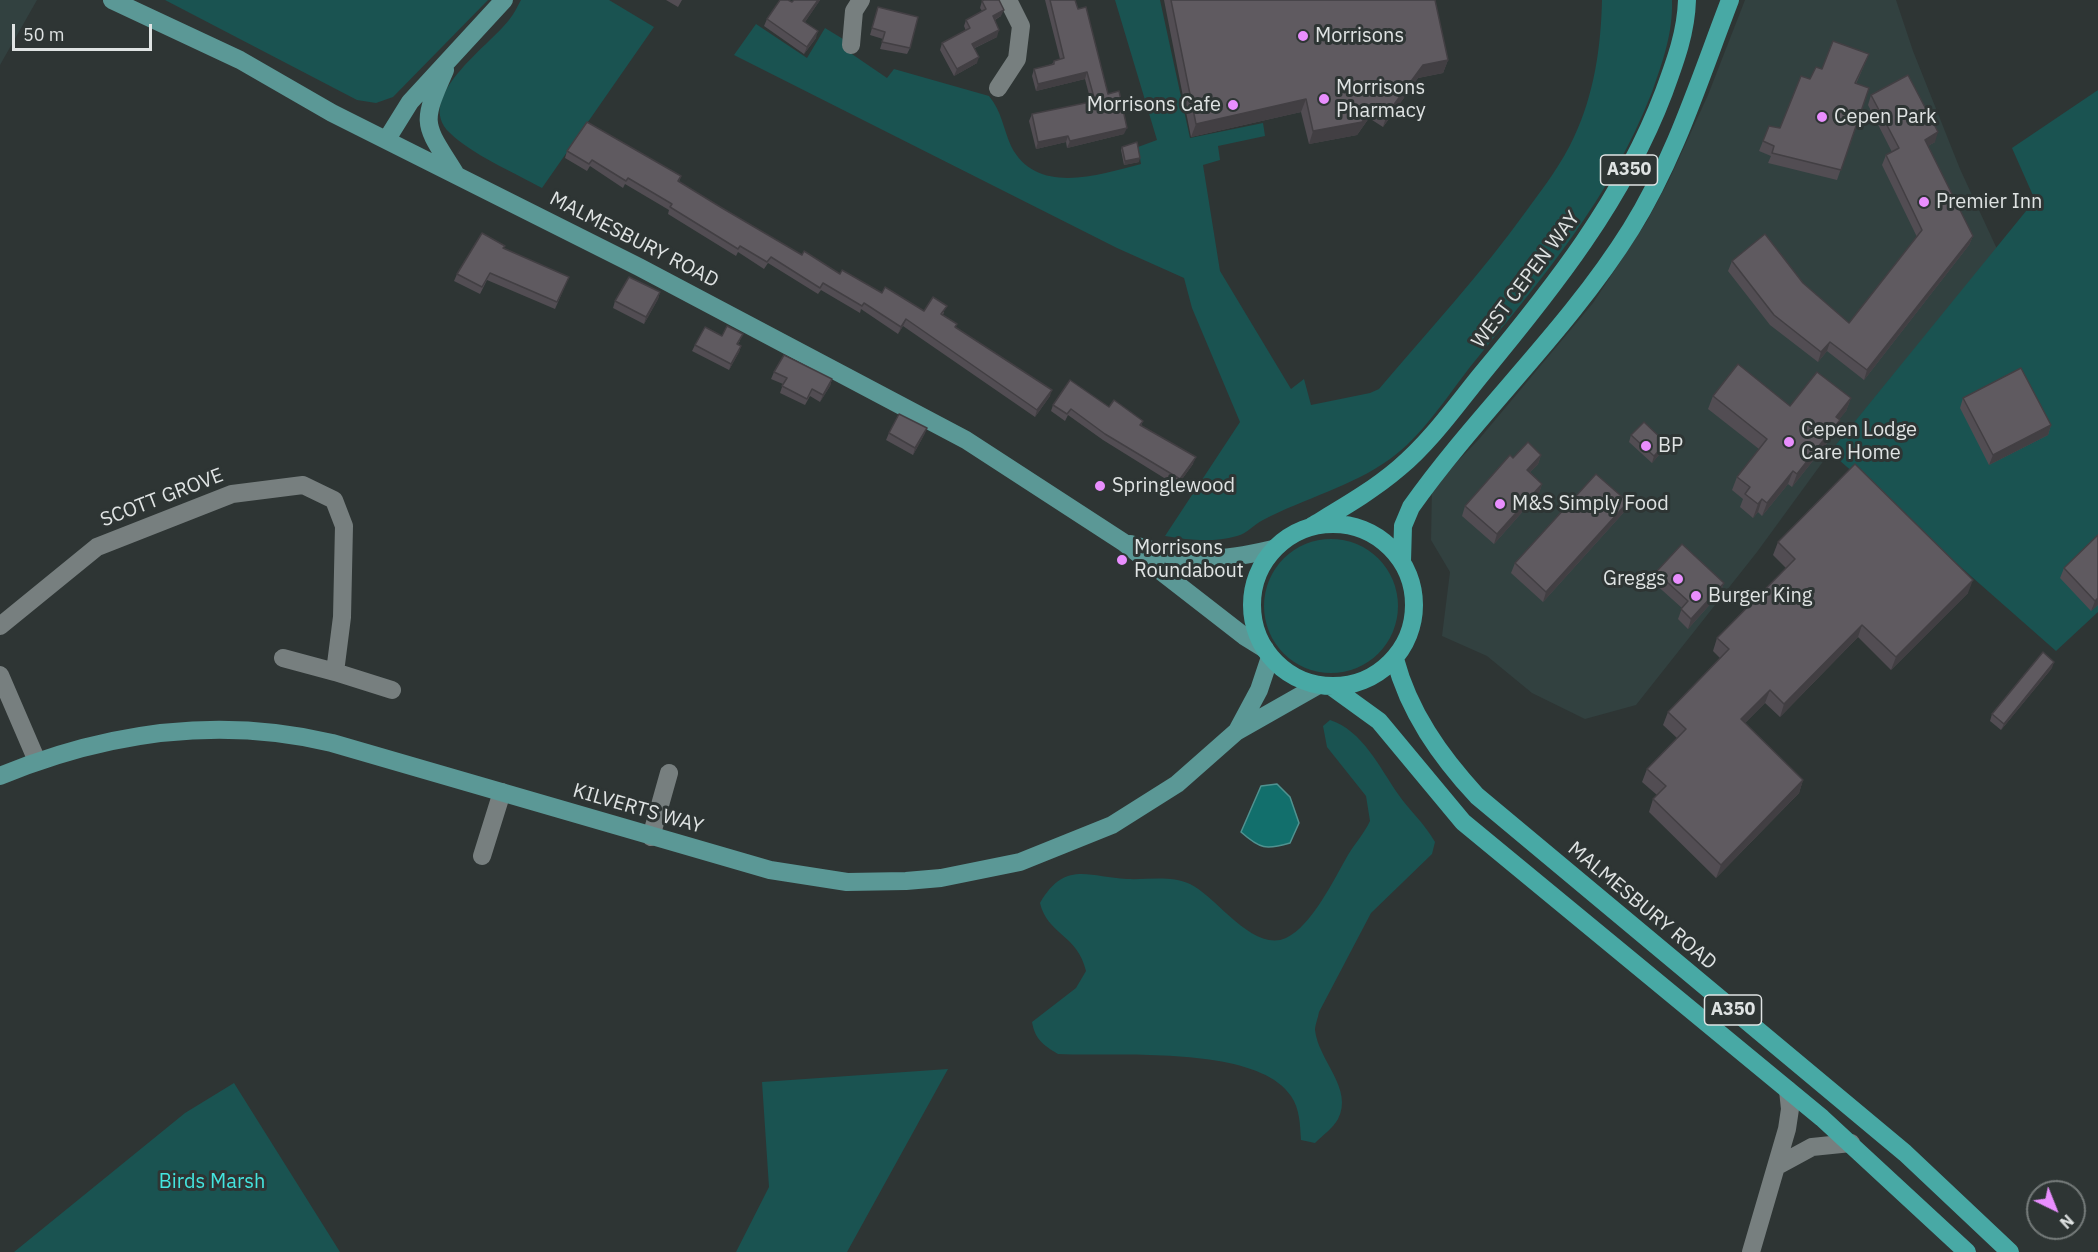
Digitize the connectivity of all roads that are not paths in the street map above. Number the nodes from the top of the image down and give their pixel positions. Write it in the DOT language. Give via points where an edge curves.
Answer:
graph roads {
  1 [pos="112,0"];
  2 [pos="504,0"];
  3 [pos="861,0"];
  4 [pos="1008,0"];
  5 [pos="1687,0"];
  6 [pos="1730,0"];
  7 [pos="851,45"];
  8 [pos="450,58"];
  9 [pos="998,88"];
  10 [pos="387,139"];
  11 [pos="455,174"];
  12 [pos="1312,526"];
  13 [pos="1123,542"];
  14 [pos="1273,549"];
  15 [pos="1402,561"];
  16 [pos="0,626"];
  17 [pos="1267,653"];
  18 [pos="283,658"];
  19 [pos="1395,659"];
  20 [pos="335,672"];
  21 [pos="0,675"];
  22 [pos="1324,687"];
  23 [pos="393,690"];
  24 [pos="1236,732"];
  25 [pos="37,761"];
  26 [pos="669,773"];
  27 [pos="0,776"];
  28 [pos="502,792"];
  29 [pos="651,837"];
  30 [pos="482,856"];
  31 [pos="1788,1090"];
  32 [pos="1851,1143"];
  33 [pos="1777,1166"];
  34 [pos="1751,1252"];
  35 [pos="1967,1252"];
  36 [pos="2010,1252"];
  1 -- 10 [label="main road, MALMESBURY ROAD" via="240,60 332,113"];
  2 -- 8 [label="main road"];
  3 -- 7 [label="street" via="854,11"];
  4 -- 9 [label="street" via="1021,26 1017,59"];
  5 -- 12 [label="highway, WEST CEPEN WAY / A350" via="1678,53 1650,125 1618,191 1578,253 1419,449 1382,482"];
  6 -- 15 [label="highway, A350" via="1675,143 1631,229 1576,307 1411,507 1403,526"];
  8 -- 10 [label="main road" via="410,102"];
  8 -- 11 [label="main road" via="427,119"];
  10 -- 11 [label="main road, MALMESBURY ROAD"];
  11 -- 13 [label="main road, MALMESBURY ROAD" via="717,307 966,440"];
  12 -- 14 [label="highway, A350" via="1287,536"];
  12 -- 15 [label="highway, A350" via="1341,524 1366,531"];
  13 -- 14 [label="main road, MALMESBURY ROAD" via="1189,560 1220,560"];
  13 -- 17 [label="main road, MALMESBURY ROAD"];
  14 -- 17 [label="highway, A350" via="1259,571 1252,596 1255,630"];
  15 -- 19 [label="highway, A350" via="1414,604 1411,628"];
  16 -- 20 [label="street, SCOTT GROVE" via="98,547 232,494 303,485 334,500 344,526 342,617"];
  17 -- 22 [label="highway, A350" via="1294,678"];
  17 -- 24 [label="main road, KILVERTS WAY" via="1256,696"];
  18 -- 20 [label="street"];
  19 -- 22 [label="highway, A350" via="1365,680"];
  19 -- 36 [label="highway, MALMESBURY ROAD / A350" via="1403,688 1419,719 1477,796 1897,1146"];
  20 -- 23 [label="street"];
  21 -- 25 [label="street"];
  22 -- 24 [label="main road, KILVERTS WAY"];
  22 -- 31 [label="highway, A350" via="1379,721 1463,822"];
  24 -- 29 [label="main road, KILVERTS WAY" via="1177,784 1112,825 1020,862 957,876 878,882 817,878 770,870"];
  25 -- 27 [label="main road, KILVERTS WAY"];
  25 -- 28 [label="main road, KILVERTS WAY" via="126,736 196,729 246,730 332,743"];
  26 -- 29 [label="street"];
  28 -- 29 [label="main road, KILVERTS WAY"];
  28 -- 30 [label="street"];
  31 -- 32 [label="highway, A350"];
  31 -- 33 [label="street" via="1789,1117"];
  32 -- 33 [label="street" via="1812,1147"];
  32 -- 35 [label="highway, A350"];
  33 -- 34 [label="street"];
}
